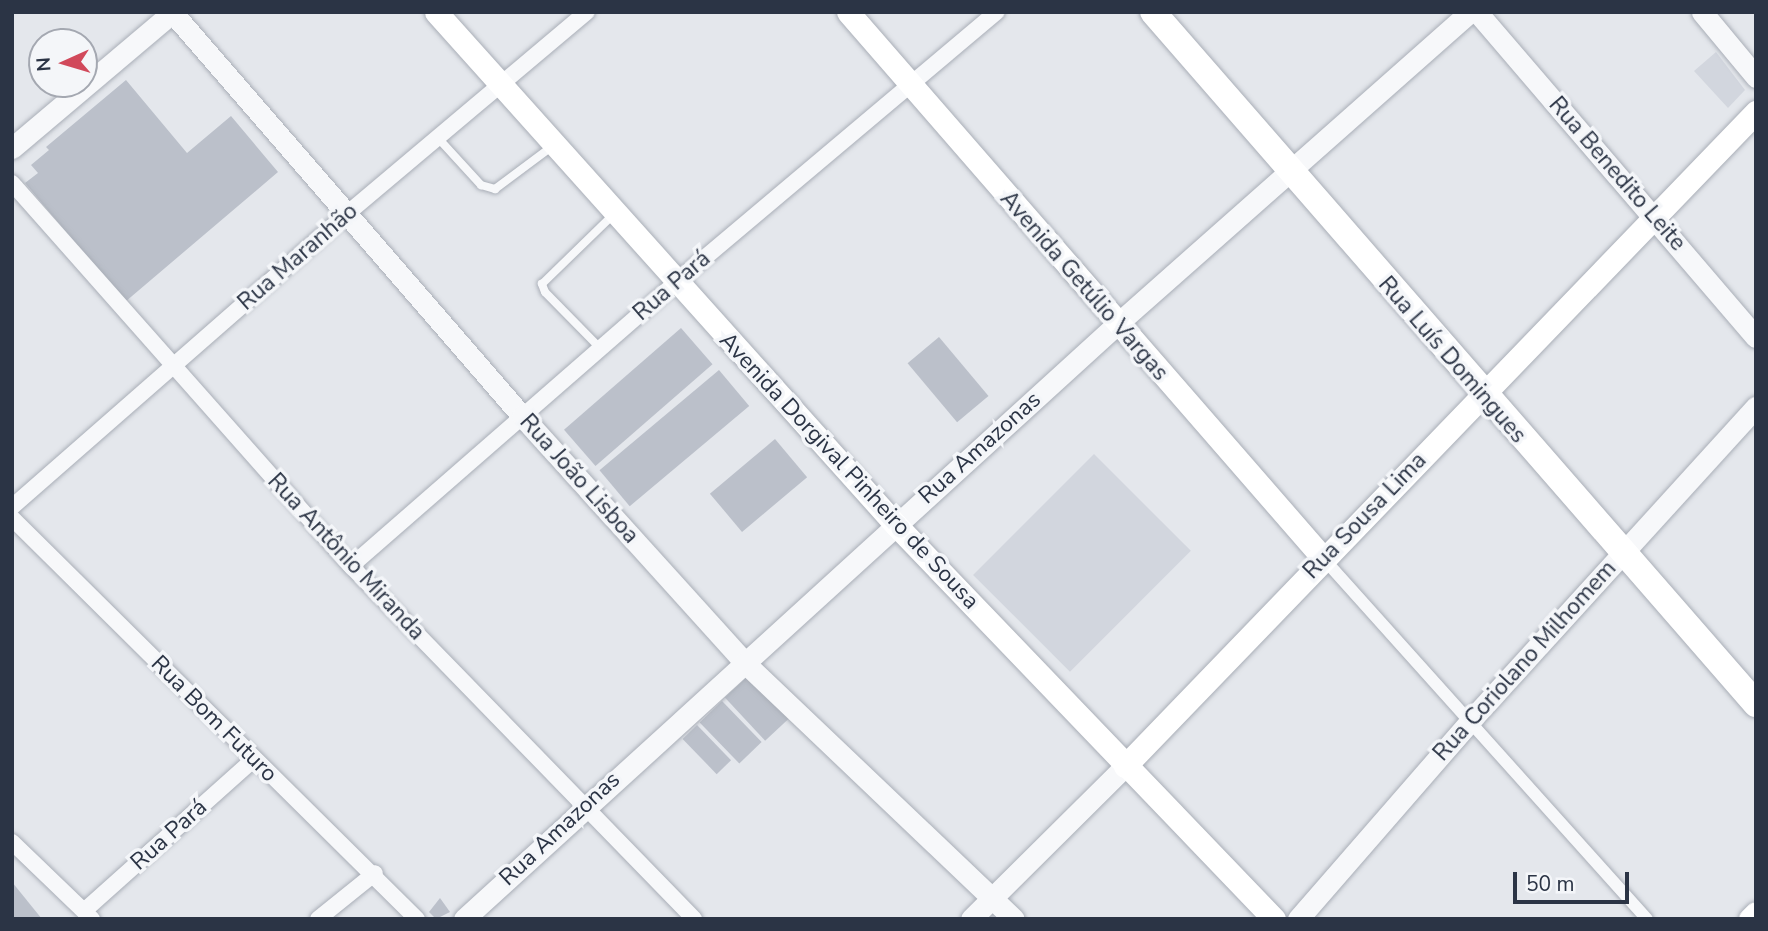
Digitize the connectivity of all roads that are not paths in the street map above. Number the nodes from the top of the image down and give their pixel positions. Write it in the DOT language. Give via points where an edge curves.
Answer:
graph roads {
  1 [pos="173,12"];
  2 [pos="436,12"];
  3 [pos="587,12"];
  4 [pos="848,12"];
  5 [pos="998,12"];
  6 [pos="1153,12"];
  7 [pos="1470,12"];
  8 [pos="1478,12"];
  9 [pos="1702,12"];
  10 [pos="1756,77"];
  11 [pos="911,85"];
  12 [pos="501,86"];
  13 [pos="1756,112"];
  14 [pos="438,138"];
  15 [pos="554,145"];
  16 [pos="12,148"];
  17 [pos="1291,174"];
  18 [pos="12,183"];
  19 [pos="348,213"];
  20 [pos="615,213"];
  21 [pos="1654,215"];
  22 [pos="676,282"];
  23 [pos="1116,325"];
  24 [pos="1756,337"];
  25 [pos="600,348"];
  26 [pos="173,368"];
  27 [pos="1482,395"];
  28 [pos="1756,407"];
  29 [pos="522,416"];
  30 [pos="12,507"];
  31 [pos="12,518"];
  32 [pos="896,525"];
  33 [pos="1622,553"];
  34 [pos="1323,558"];
  35 [pos="351,566"];
  36 [pos="745,663"];
  37 [pos="1756,704"];
  38 [pos="1470,721"];
  39 [pos="254,759"];
  40 [pos="1125,766"];
  41 [pos="582,807"];
  42 [pos="12,842"];
  43 [pos="375,873"];
  44 [pos="993,899"];
  45 [pos="1756,913"];
  46 [pos="88,915"];
  47 [pos="318,919"];
  48 [pos="417,919"];
  49 [pos="464,919"];
  50 [pos="694,919"];
  51 [pos="971,919"];
  52 [pos="1014,919"];
  53 [pos="1274,919"];
  54 [pos="1298,919"];
  55 [pos="1647,919"];
  56 [pos="1750,919"];
  1 -- 16 [label="street"];
  1 -- 19 [label="street, Rua João Lisboa"];
  2 -- 12 [label="main road, Avenida Dorgival Pinheiro de Sousa"];
  3 -- 12 [label="street, Rua Maranhão"];
  4 -- 11 [label="main road, Avenida Getúlio Vargas"];
  5 -- 11 [label="street, Rua Pará"];
  6 -- 17 [label="main road, Rua Luís Domingues"];
  7 -- 17 [label="street, Rua Amazonas"];
  8 -- 21 [label="street, Rua Benedito Leite"];
  9 -- 10 [label="street"];
  11 -- 22 [label="street, Rua Pará"];
  11 -- 23 [label="main road, Avenida Getúlio Vargas"];
  12 -- 14 [label="street, Rua Maranhão"];
  12 -- 15 [label="main road, Avenida Dorgival Pinheiro de Sousa"];
  13 -- 21 [label="main road, Rua Sousa Lima"];
  14 -- 15 [label="lane" via="481,185 495,189"];
  14 -- 19 [label="street, Rua Maranhão"];
  15 -- 20 [label="main road, Avenida Dorgival Pinheiro de Sousa"];
  17 -- 23 [label="street, Rua Amazonas"];
  17 -- 27 [label="main road, Rua Luís Domingues"];
  18 -- 26 [label="street, Rua Antônio Miranda"];
  19 -- 26 [label="street, Rua Maranhão"];
  19 -- 29 [label="street, Rua João Lisboa"];
  20 -- 22 [label="main road, Avenida Dorgival Pinheiro de Sousa"];
  20 -- 25 [label="lane" via="542,284"];
  21 -- 24 [label="street, Rua Benedito Leite"];
  21 -- 27 [label="main road, Rua Sousa Lima"];
  22 -- 25 [label="street, Rua Pará"];
  22 -- 32 [label="main road, Avenida Dorgival Pinheiro de Sousa"];
  23 -- 32 [label="street, Rua Amazonas"];
  23 -- 34 [label="main road, Avenida Getúlio Vargas"];
  25 -- 29 [label="street, Rua Pará"];
  26 -- 30 [label="street, Rua Maranhão"];
  26 -- 35 [label="street, Rua Antônio Miranda"];
  27 -- 33 [label="main road, Rua Luís Domingues"];
  27 -- 34 [label="main road, Rua Sousa Lima"];
  28 -- 33 [label="street, Rua Coriolano Milhomem"];
  29 -- 35 [label="street, Rua Pará"];
  29 -- 36 [label="street, Rua João Lisboa"];
  31 -- 39 [label="street, Rua Bom Futuro"];
  32 -- 36 [label="street, Rua Amazonas"];
  32 -- 40 [label="main road, Avenida Dorgival Pinheiro de Sousa"];
  33 -- 37 [label="main road, Rua Luís Domingues"];
  33 -- 38 [label="street, Rua Coriolano Milhomem"];
  34 -- 38 [label="street"];
  34 -- 40 [label="main road, Rua Sousa Lima"];
  35 -- 41 [label="street, Rua Antônio Miranda"];
  36 -- 41 [label="street, Rua Amazonas"];
  36 -- 44 [label="street, Rua João Lisboa"];
  38 -- 54 [label="street, Rua Coriolano Milhomem"];
  38 -- 55 [label="street"];
  39 -- 43 [label="street, Rua Bom Futuro"];
  39 -- 46 [label="street, Rua Pará"];
  40 -- 44 [label="street, Rua Sousa Lima"];
  40 -- 53 [label="main road, Avenida Dorgival Pinheiro de Sousa"];
  41 -- 49 [label="street, Rua Amazonas"];
  41 -- 50 [label="street, Rua Antônio Miranda"];
  42 -- 46 [label="street"];
  43 -- 47 [label="street"];
  43 -- 48 [label="street, Rua Bom Futuro"];
  44 -- 51 [label="street, Rua Sousa Lima"];
  44 -- 52 [label="street, Rua João Lisboa"];
  45 -- 56 [label="main road"];
}
